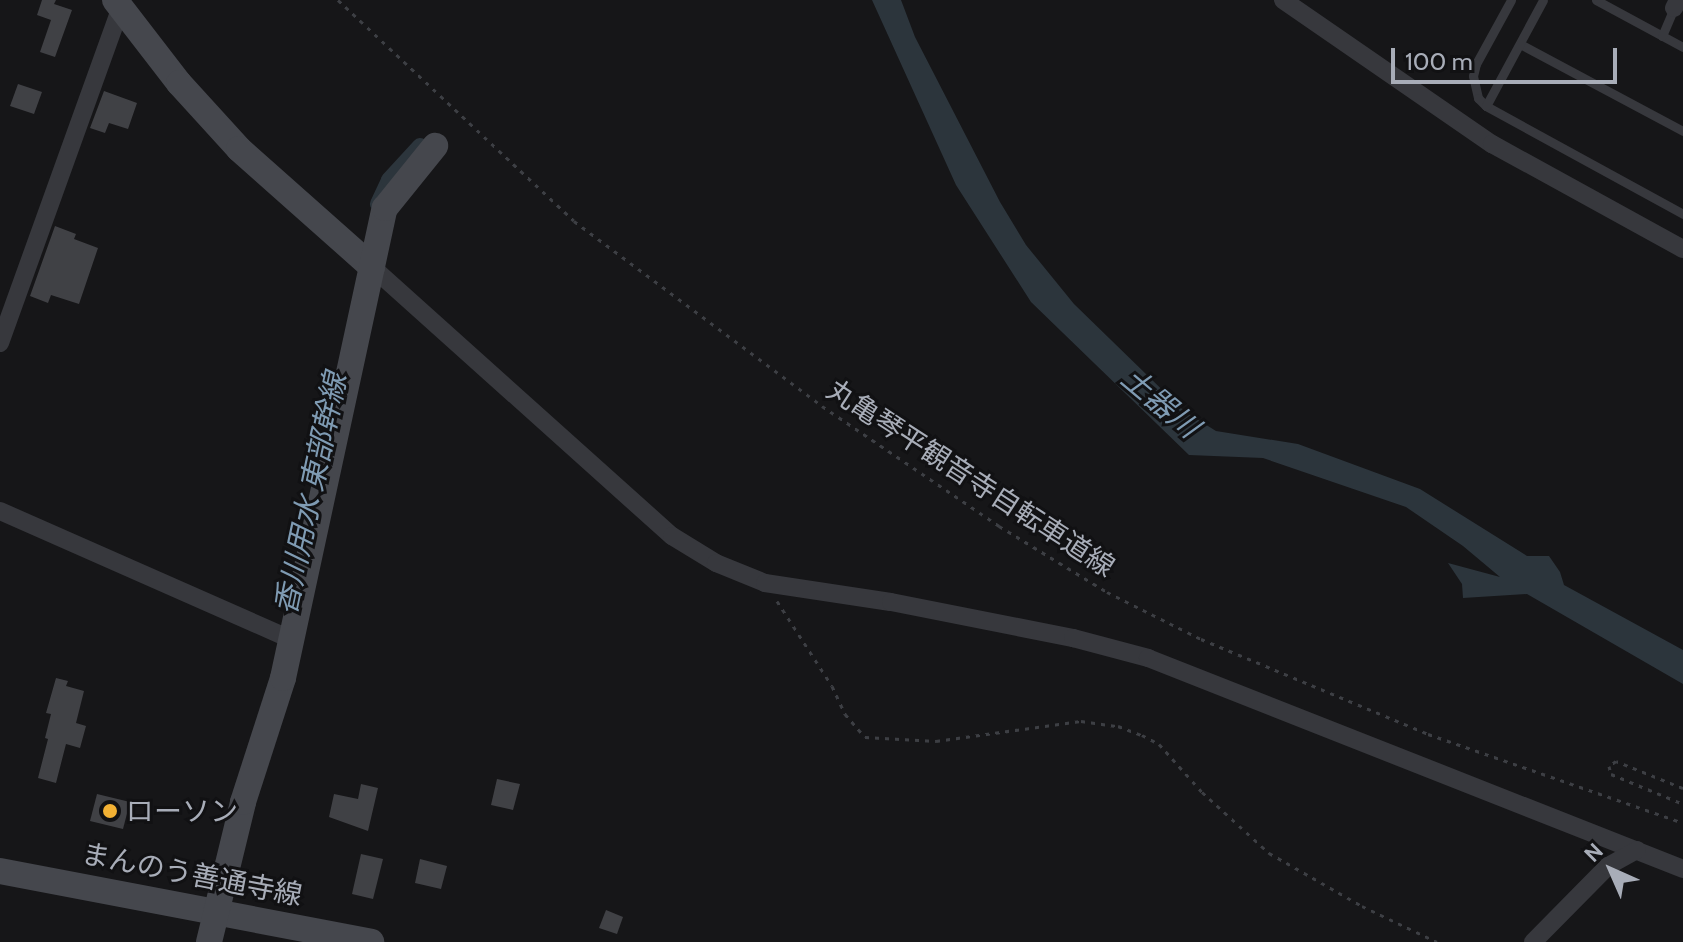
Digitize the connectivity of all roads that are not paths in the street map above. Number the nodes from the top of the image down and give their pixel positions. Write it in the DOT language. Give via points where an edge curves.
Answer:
graph roads {
  1 [pos="1283,0"];
  2 [pos="1511,0"];
  3 [pos="1543,0"];
  4 [pos="1596,0"];
  5 [pos="118,4"];
  6 [pos="1676,4"];
  7 [pos="1662,36"];
  8 [pos="1520,44"];
  9 [pos="1683,47"];
  10 [pos="1486,106"];
  11 [pos="1683,131"];
  12 [pos="435,146"];
  13 [pos="1683,214"];
  14 [pos="1683,249"];
  15 [pos="372,267"];
  16 [pos="0,343"];
  17 [pos="0,511"];
  18 [pos="292,640"];
  19 [pos="1637,850"];
  20 [pos="1683,869"];
  21 [pos="0,871"];
  22 [pos="217,911"];
  23 [pos="209,942"];
  24 [pos="371,942"];
  25 [pos="1533,942"];
  1 -- 14 [label="street" via="1492,144"];
  2 -- 10 [label="lane" via="1476,64 1475,88"];
  3 -- 8 [label="lane"];
  4 -- 7 [label="lane"];
  5 -- 15 [label="street" via="239,149"];
  5 -- 16 [label="street"];
  6 -- 7 [label="lane"];
  7 -- 9 [label="lane"];
  8 -- 10 [label="lane"];
  8 -- 11 [label="lane"];
  10 -- 13 [label="lane"];
  12 -- 15 [label="street" via="385,208"];
  15 -- 18 [label="street"];
  15 -- 19 [label="street" via="672,536 716,563 765,583 891,602 1148,658"];
  17 -- 18 [label="street"];
  18 -- 22 [label="street" via="243,802"];
  19 -- 20 [label="street"];
  19 -- 25 [label="street" via="1608,866"];
  21 -- 22 [label="street, まんのう善通寺線"];
  22 -- 23 [label="street"];
  22 -- 24 [label="street, まんのう善通寺線"];
}
